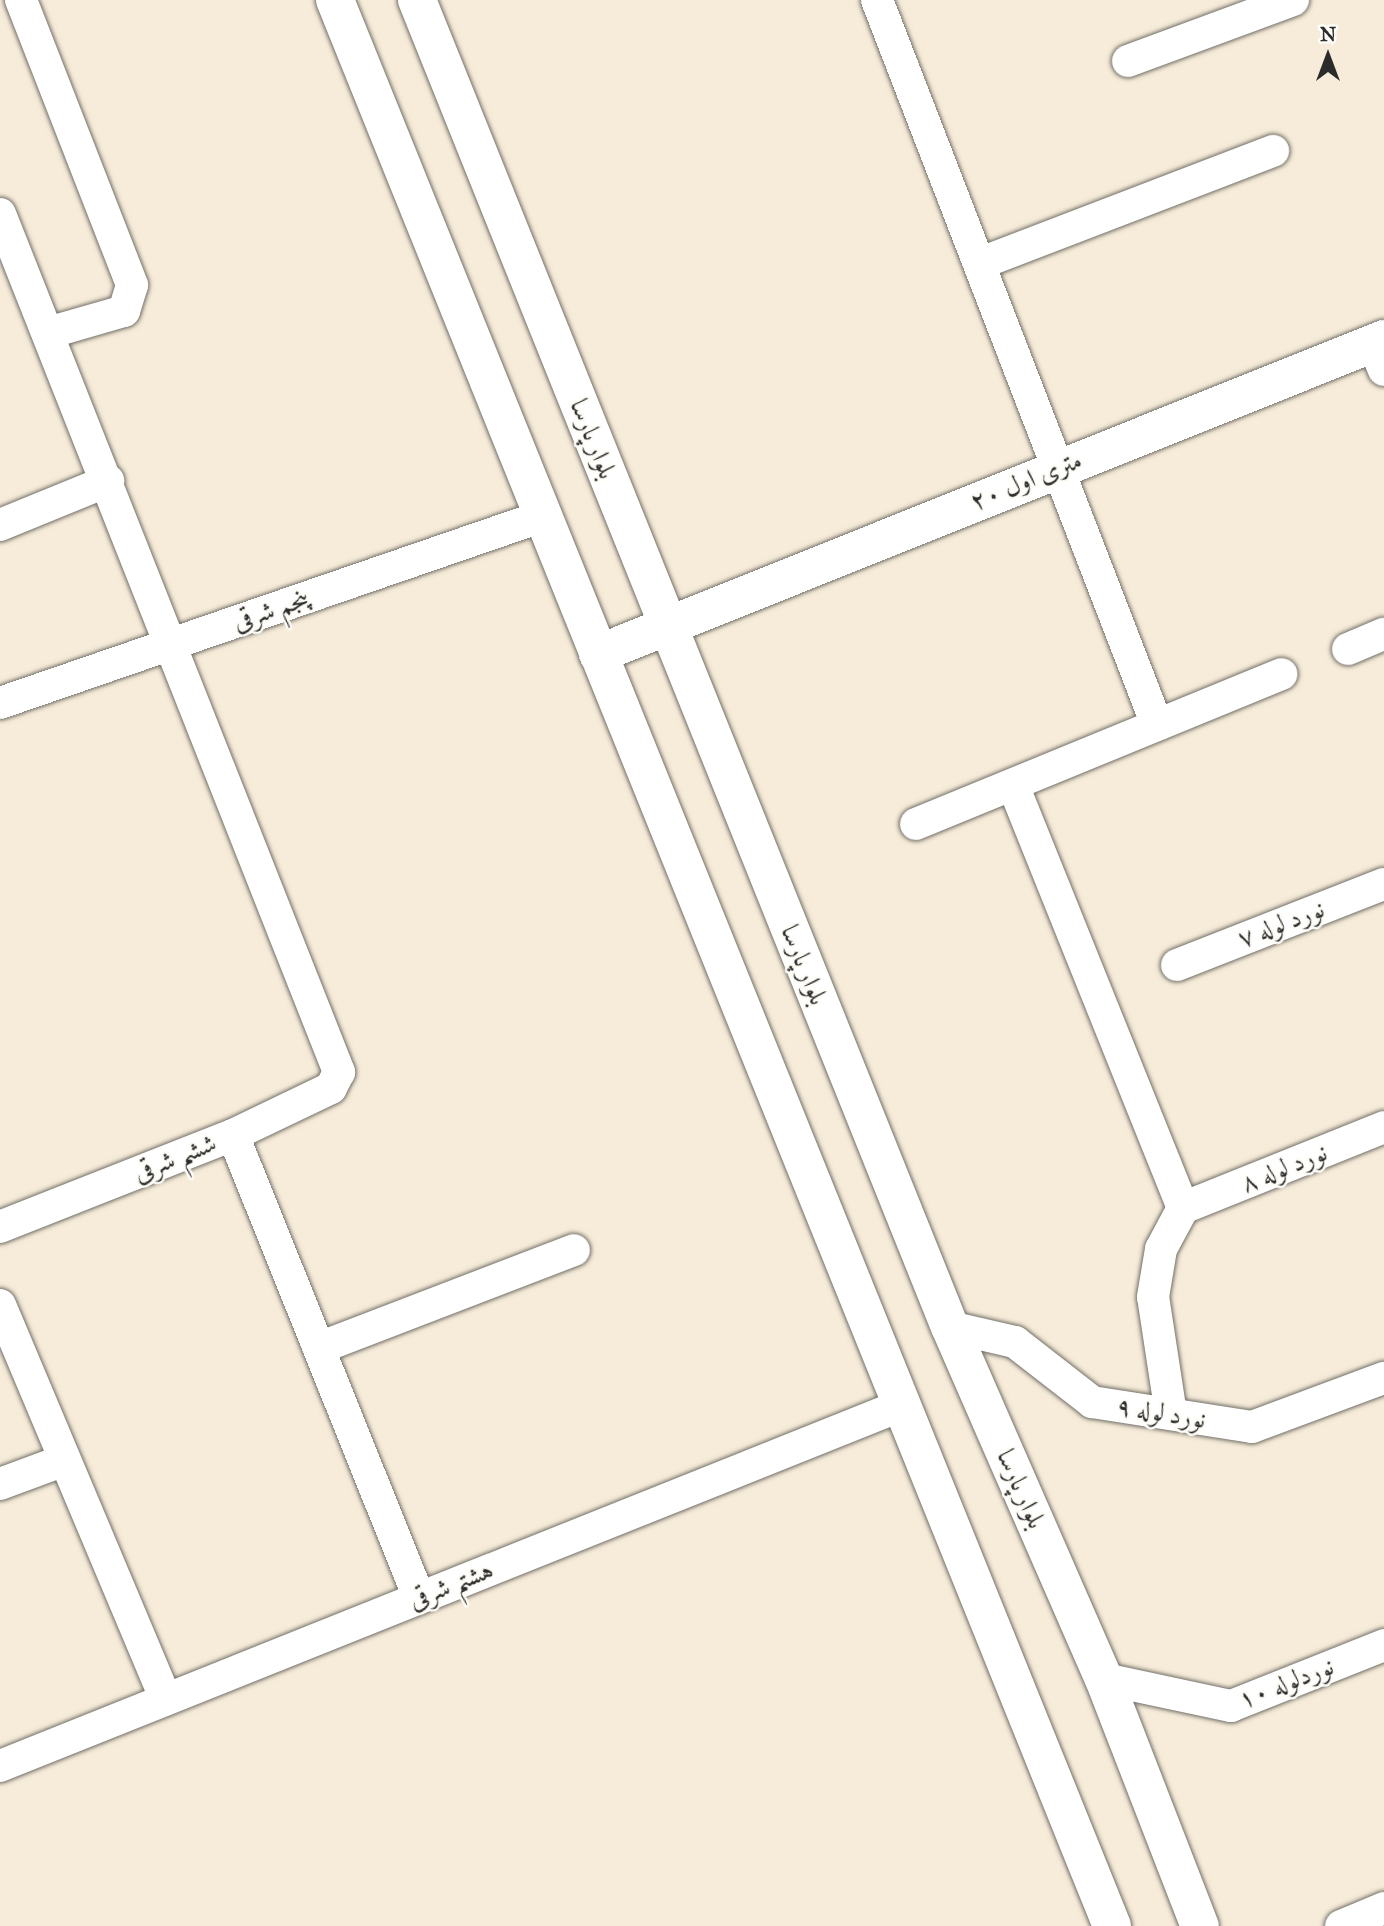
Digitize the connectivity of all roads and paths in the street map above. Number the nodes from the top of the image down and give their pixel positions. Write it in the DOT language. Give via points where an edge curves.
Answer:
graph roads {
  1 [pos="21,0"];
  2 [pos="335,0"];
  3 [pos="417,0"];
  4 [pos="877,0"];
  5 [pos="1293,0"];
  6 [pos="1128,61"];
  7 [pos="1273,152"];
  8 [pos="0,214"];
  9 [pos="981,263"];
  10 [pos="48,333"];
  11 [pos="1381,350"];
  12 [pos="1059,468"];
  13 [pos="108,481"];
  14 [pos="542,516"];
  15 [pos="0,525"];
  16 [pos="667,623"];
  17 [pos="1384,634"];
  18 [pos="173,644"];
  19 [pos="1348,649"];
  20 [pos="598,654"];
  21 [pos="1281,674"];
  22 [pos="0,703"];
  23 [pos="1157,725"];
  24 [pos="1013,785"];
  25 [pos="916,824"];
  26 [pos="1384,884"];
  27 [pos="1177,965"];
  28 [pos="1384,1128"];
  29 [pos="233,1135"];
  30 [pos="1183,1208"];
  31 [pos="0,1227"];
  32 [pos="574,1250"];
  33 [pos="0,1305"];
  34 [pos="950,1328"];
  35 [pos="318,1348"];
  36 [pos="1384,1378"];
  37 [pos="902,1405"];
  38 [pos="1171,1414"];
  39 [pos="65,1460"];
  40 [pos="0,1484"];
  41 [pos="419,1598"];
  42 [pos="1384,1645"];
  43 [pos="1104,1679"];
  44 [pos="166,1700"];
  45 [pos="0,1766"];
  46 [pos="1384,1908"];
  47 [pos="1112,1926"];
  48 [pos="1200,1926"];
  49 [pos="1341,1926"];
  1 -- 10 [label="street" via="132,285 124,311"];
  2 -- 14 [label="street"];
  3 -- 16 [label="street, بلوار پارسا"];
  4 -- 9 [label="street"];
  5 -- 6 [label="street"];
  7 -- 9 [label="street"];
  8 -- 10 [label="street"];
  9 -- 12 [label="street"];
  10 -- 13 [label="street"];
  11 -- 12 [label="street, ۲۰ متری اول"];
  12 -- 16 [label="street, ۲۰ متری اول"];
  12 -- 23 [label="street"];
  13 -- 15 [label="street"];
  13 -- 18 [label="street"];
  14 -- 18 [label="street, پنجم شرقی"];
  14 -- 20 [label="street"];
  16 -- 20 [label="street, ۲۰ متری اول"];
  16 -- 34 [label="street, بلوار پارسا"];
  17 -- 19 [label="street"];
  18 -- 22 [label="street, پنجم شرقی"];
  18 -- 29 [label="street, ششم شرقی" via="340,1072 331,1088"];
  20 -- 37 [label="street"];
  21 -- 23 [label="street"];
  23 -- 24 [label="street"];
  24 -- 25 [label="street"];
  24 -- 30 [label="street"];
  26 -- 27 [label="street, ۷ نورد لوله"];
  28 -- 30 [label="street, ۸ نورد لوله"];
  29 -- 31 [label="street, ششم شرقی"];
  29 -- 35 [label="street"];
  30 -- 38 [label="street" via="1161,1249 1153,1297"];
  32 -- 35 [label="street"];
  33 -- 39 [label="street"];
  34 -- 38 [label="street, ۹ نورد لوله" via="1014,1342 1092,1402"];
  34 -- 43 [label="street, بلوار پارسا"];
  35 -- 41 [label="street"];
  36 -- 38 [label="street, ۹ نورد لوله" via="1252,1427"];
  37 -- 41 [label="street, هشتم شرقی"];
  37 -- 47 [label="street"];
  39 -- 40 [label="street"];
  39 -- 44 [label="street"];
  41 -- 44 [label="street, هشتم شرقی"];
  42 -- 43 [label="street, ۱۰ نوردلوله" via="1231,1706"];
  43 -- 48 [label="street, بلوار پارسا"];
  44 -- 45 [label="street, هشتم شرقی"];
  46 -- 49 [label="street"];
}
